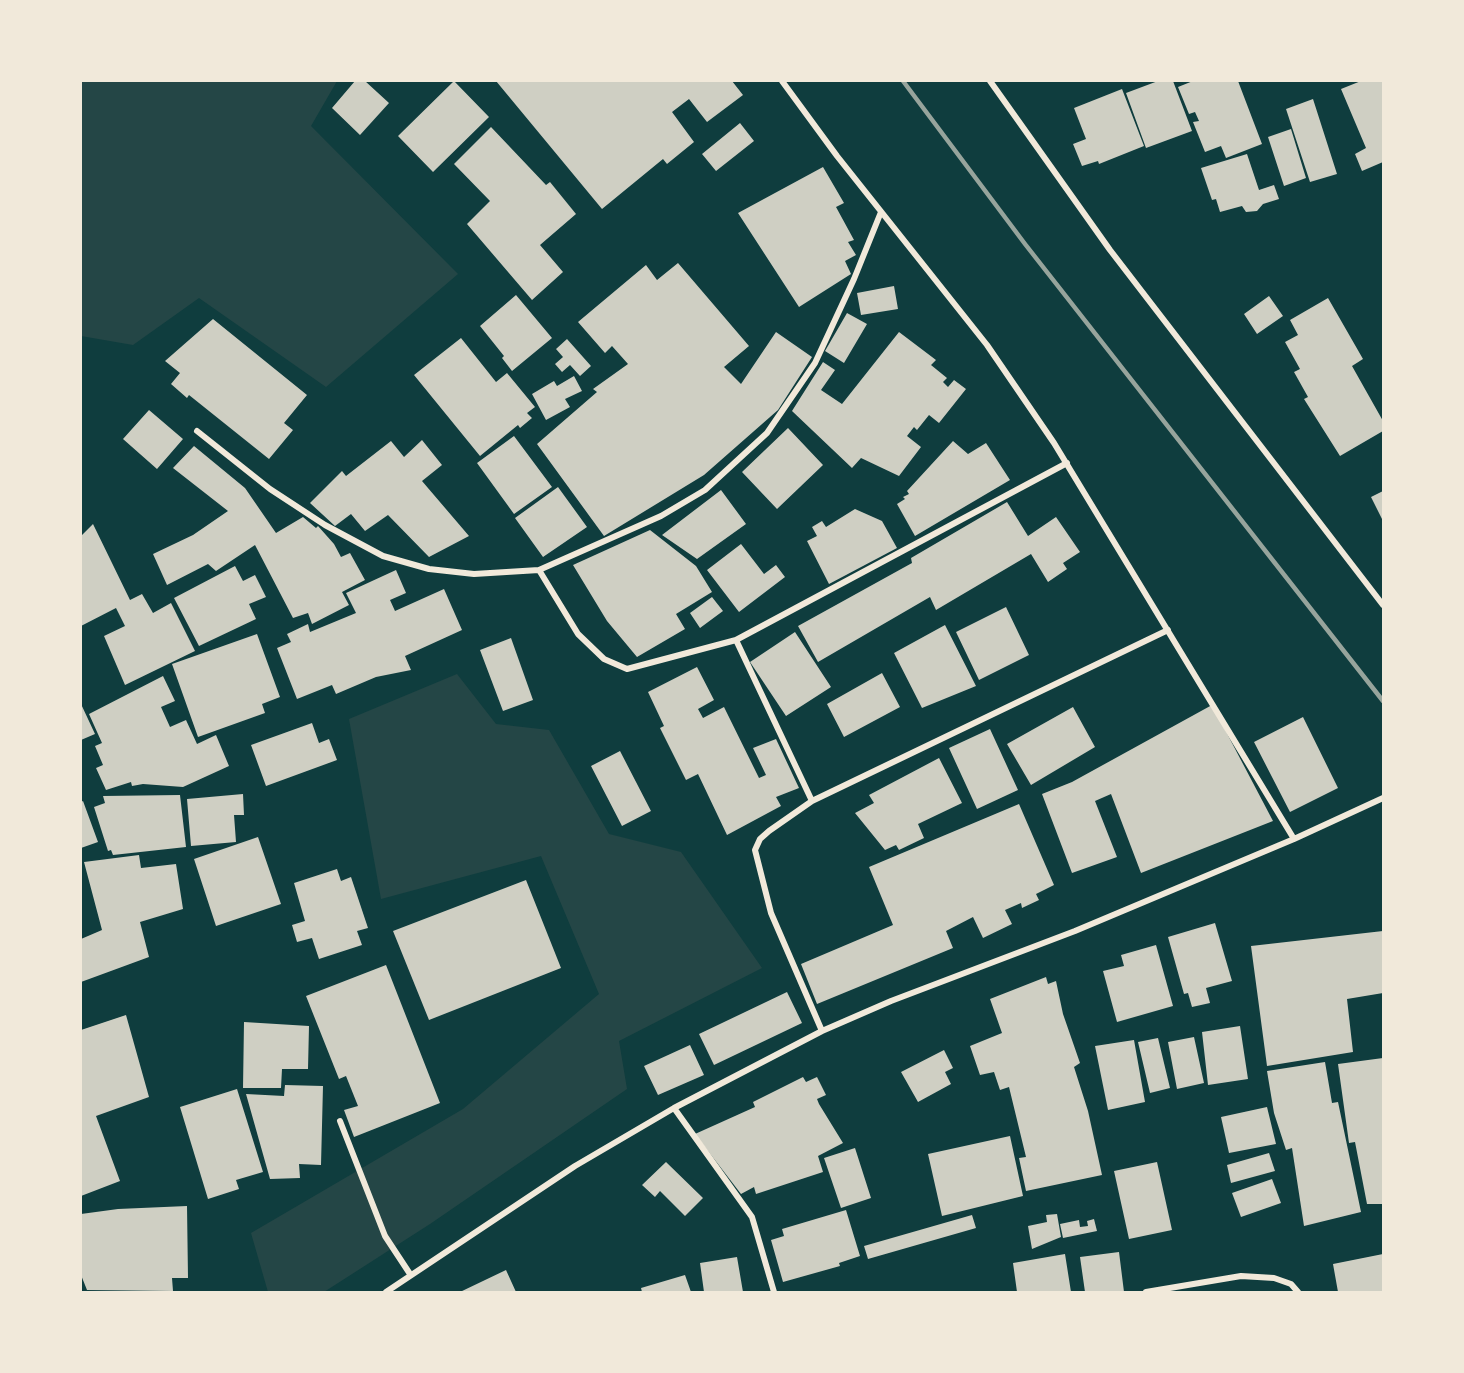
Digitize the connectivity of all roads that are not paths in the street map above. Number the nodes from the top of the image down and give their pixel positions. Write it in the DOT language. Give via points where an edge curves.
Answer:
graph roads {
  1 [pos="783,81"];
  2 [pos="990,81"];
  3 [pos="881,212"];
  4 [pos="197,431"];
  5 [pos="1067,463"];
  6 [pos="538,570"];
  7 [pos="1383,605"];
  8 [pos="1168,630"];
  9 [pos="736,640"];
  10 [pos="1383,798"];
  11 [pos="812,801"];
  12 [pos="1294,839"];
  13 [pos="822,1031"];
  14 [pos="674,1108"];
  15 [pos="340,1121"];
  16 [pos="410,1274"];
  17 [pos="386,1292"];
  18 [pos="774,1292"];
  19 [pos="1146,1292"];
  20 [pos="1298,1292"];
  1 -- 3 [label="street"];
  2 -- 7 [label="street" via="1110,250"];
  3 -- 5 [label="street" via="987,345"];
  3 -- 6 [label="street" via="815,363 767,433 705,490 661,516"];
  4 -- 6 [label="street" via="270,489 383,556 429,569 474,574"];
  5 -- 8 [label="street"];
  5 -- 9 [label="street"];
  6 -- 9 [label="street" via="578,634 604,659 627,669"];
  8 -- 11 [label="street"];
  8 -- 12 [label="street"];
  9 -- 11 [label="street"];
  10 -- 12 [label="street"];
  11 -- 13 [label="street" via="769,831 755,850 771,913"];
  12 -- 13 [label="street"];
  13 -- 14 [label="street"];
  14 -- 16 [label="street" via="575,1166"];
  14 -- 18 [label="street" via="752,1217"];
  15 -- 16 [label="street" via="385,1236"];
  16 -- 17 [label="street"];
  19 -- 20 [label="street" via="1241,1276 1274,1278 1291,1284"];
}
